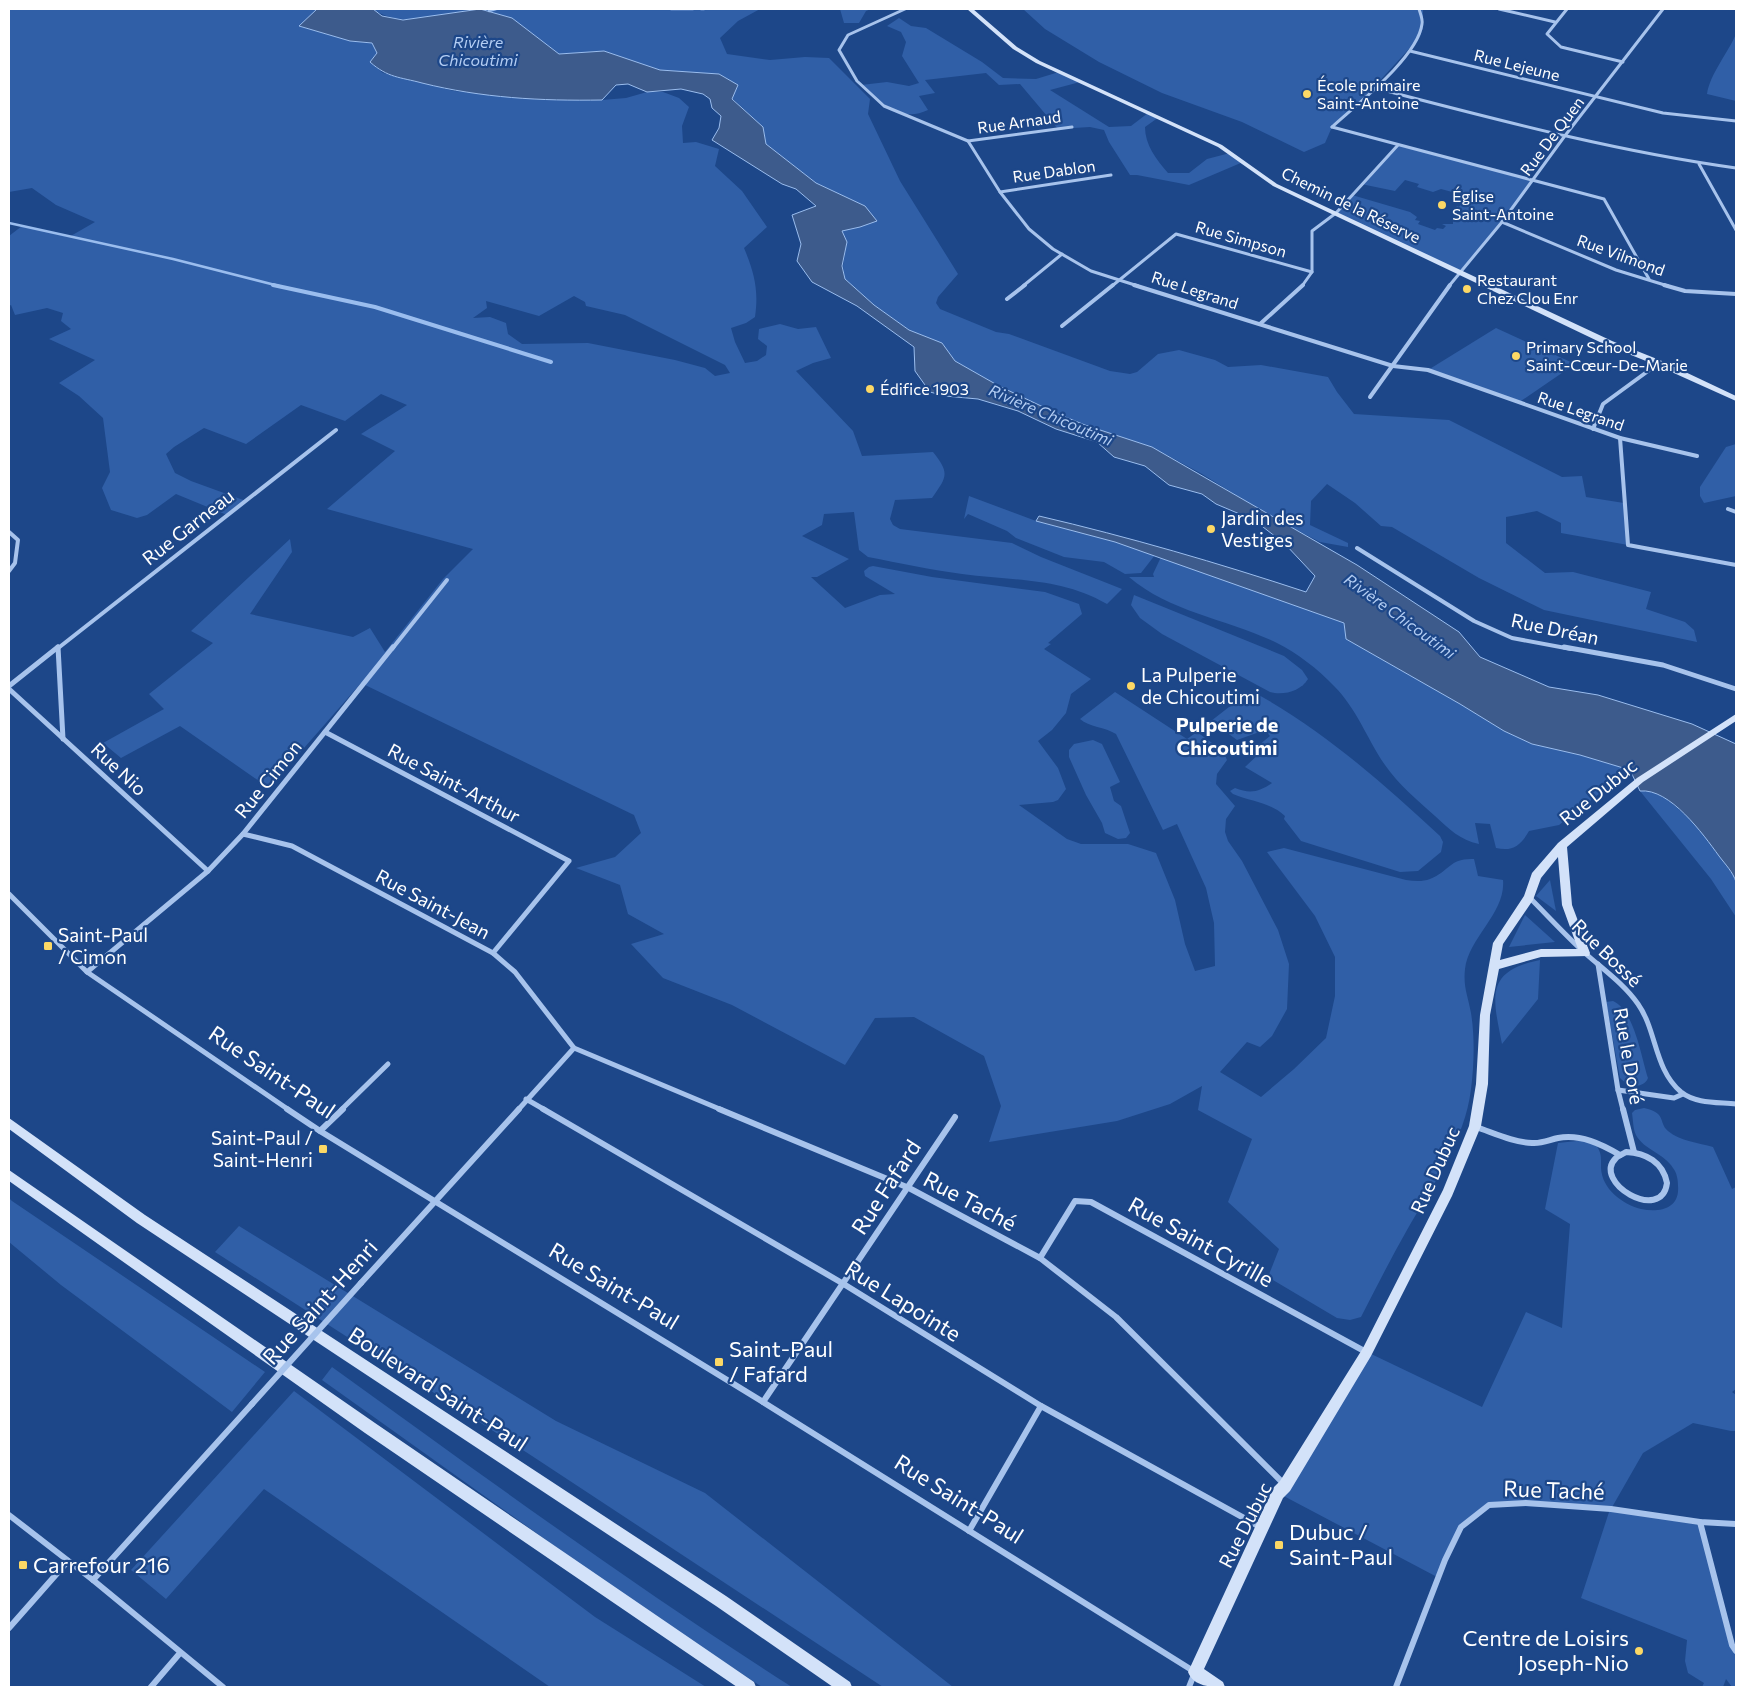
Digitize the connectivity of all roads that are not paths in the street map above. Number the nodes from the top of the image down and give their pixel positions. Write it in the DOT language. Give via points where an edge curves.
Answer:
graph roads {
  1 [pos="905,9"];
  2 [pos="970,9"];
  3 [pos="1419,9"];
  4 [pos="1499,9"];
  5 [pos="1567,9"];
  6 [pos="1663,9"];
  7 [pos="1555,22"];
  8 [pos="1410,51"];
  9 [pos="1623,62"];
  10 [pos="1375,88"];
  11 [pos="1596,98"];
  12 [pos="1736,121"];
  13 [pos="1072,127"];
  14 [pos="1564,137"];
  15 [pos="968,142"];
  16 [pos="1398,145"];
  17 [pos="1699,164"];
  18 [pos="1736,168"];
  19 [pos="1112,175"];
  20 [pos="1533,181"];
  21 [pos="1000,192"];
  22 [pos="1336,213"];
  23 [pos="1502,222"];
  24 [pos="1736,230"];
  25 [pos="1062,254"];
  26 [pos="1460,271"];
  27 [pos="1312,272"];
  28 [pos="1120,279"];
  29 [pos="1649,279"];
  30 [pos="1736,294"];
  31 [pos="1007,299"];
  32 [pos="1260,324"];
  33 [pos="1062,326"];
  34 [pos="1659,363"];
  35 [pos="1393,366"];
  36 [pos="1370,397"];
  37 [pos="1736,399"];
  38 [pos="1593,429"];
  39 [pos="336,430"];
  40 [pos="1620,438"];
  41 [pos="1697,456"];
  42 [pos="1728,509"];
  43 [pos="1736,512"];
  44 [pos="9,532"];
  45 [pos="1357,548"];
  46 [pos="1736,564"];
  47 [pos="9,571"];
  48 [pos="447,580"];
  49 [pos="58,647"];
  50 [pos="9,688"];
  51 [pos="1736,689"];
  52 [pos="1735,718"];
  53 [pos="325,732"];
  54 [pos="63,738"];
  55 [pos="244,834"];
  56 [pos="1562,846"];
  57 [pos="208,871"];
  58 [pos="9,894"];
  59 [pos="1529,897"];
  60 [pos="493,953"];
  61 [pos="1585,953"];
  62 [pos="1598,964"];
  63 [pos="1494,966"];
  64 [pos="87,972"];
  65 [pos="574,1048"];
  66 [pos="388,1064"];
  67 [pos="1618,1090"];
  68 [pos="1683,1094"];
  69 [pos="526,1099"];
  70 [pos="1736,1104"];
  71 [pos="955,1116"];
  72 [pos="9,1123"];
  73 [pos="1474,1126"];
  74 [pos="320,1131"];
  75 [pos="1634,1152"];
  76 [pos="1620,1154"];
  77 [pos="9,1175"];
  78 [pos="908,1188"];
  79 [pos="435,1201"];
  80 [pos="1040,1258"];
  81 [pos="842,1283"];
  82 [pos="1367,1352"];
  83 [pos="763,1402"];
  84 [pos="1041,1406"];
  85 [pos="1285,1486"];
  86 [pos="9,1516"];
  87 [pos="1700,1522"];
  88 [pos="1736,1524"];
  89 [pos="1263,1528"];
  90 [pos="969,1531"];
  91 [pos="68,1562"];
  92 [pos="93,1580"];
  93 [pos="9,1628"];
  94 [pos="1736,1650"];
  95 [pos="180,1653"];
  96 [pos="1195,1672"];
  97 [pos="151,1687"];
  98 [pos="223,1687"];
  99 [pos="749,1687"];
  100 [pos="845,1687"];
  101 [pos="1189,1687"];
  102 [pos="1218,1687"];
  103 [pos="1396,1687"];
  1 -- 15 [label="street" via="848,35 839,50 857,81 884,106"];
  2 -- 22 [label="street, Chemin de la Réserve" via="1014,48 1038,62 1220,146 1275,185"];
  3 -- 8 [label="street" via="1422,23"];
  4 -- 7 [label="street"];
  5 -- 7 [label="street"];
  6 -- 9 [label="street, Rue De Quen"];
  7 -- 9 [label="street" via="1547,34 1561,47"];
  8 -- 10 [label="street"];
  8 -- 11 [label="street, Rue Lejeune"];
  9 -- 11 [label="street, Rue De Quen"];
  10 -- 14 [label="street"];
  10 -- 16 [label="street" via="1332,127"];
  11 -- 12 [label="street, Rue Lejeune" via="1663,113"];
  11 -- 14 [label="street, Rue De Quen"];
  13 -- 15 [label="street, Rue Arnaud"];
  14 -- 17 [label="street"];
  14 -- 20 [label="street, Rue De Quen"];
  15 -- 21 [label="street, Rue Legrand"];
  16 -- 20 [label="street"];
  16 -- 22 [label="street"];
  17 -- 18 [label="street"];
  17 -- 24 [label="street"];
  19 -- 21 [label="street, Rue Dablon"];
  20 -- 23 [label="street, Rue De Quen"];
  20 -- 29 [label="street" via="1604,199"];
  21 -- 25 [label="street, Rue Legrand" via="1029,229"];
  22 -- 26 [label="street, Chemin de la Réserve"];
  22 -- 27 [label="street" via="1312,231"];
  23 -- 26 [label="street, Rue De Quen"];
  23 -- 29 [label="street, Rue Vilmond" via="1616,270"];
  25 -- 28 [label="street, Rue Legrand" via="1091,270"];
  25 -- 31 [label="street"];
  26 -- 34 [label="street, Chemin de la Réserve" via="1609,343"];
  26 -- 35 [label="street, Rue De Quen"];
  27 -- 28 [label="street, Rue Simpson" via="1176,234"];
  27 -- 32 [label="street" via="1307,281"];
  28 -- 32 [label="street, Rue Legrand"];
  28 -- 33 [label="street"];
  29 -- 30 [label="street, Rue Vilmond" via="1685,291"];
  32 -- 35 [label="street, Rue Legrand"];
  34 -- 37 [label="street, Chemin de la Réserve"];
  34 -- 38 [label="street" via="1603,404"];
  35 -- 36 [label="street, Rue De Quen"];
  35 -- 38 [label="street, Rue Legrand" via="1428,370"];
  38 -- 40 [label="street, Rue Legrand"];
  39 -- 49 [label="street, Rue Garneau"];
  40 -- 41 [label="street, Rue Legrand"];
  40 -- 46 [label="street" via="1628,545"];
  42 -- 43 [label="street"];
  44 -- 47 [label="street" via="18,540 15,563"];
  45 -- 51 [label="street, Rue Dréan" via="1474,621 1512,638 1663,665"];
  48 -- 53 [label="street, Rue Cimon"];
  49 -- 50 [label="street, Rue Garneau"];
  49 -- 54 [label="street"];
  50 -- 54 [label="street, Rue Nio"];
  52 -- 56 [label="street, Rue Dubuc" via="1640,780"];
  53 -- 55 [label="street, Rue Cimon"];
  53 -- 60 [label="street, Rue Saint-Arthur" via="569,861"];
  54 -- 57 [label="street, Rue Nio"];
  55 -- 57 [label="street, Rue Cimon"];
  55 -- 60 [label="street, Rue Saint-Jean" via="292,846"];
  56 -- 59 [label="street, Rue Dubuc" via="1536,876"];
  56 -- 61 [label="street" via="1567,904"];
  57 -- 64 [label="street, Rue Cimon"];
  58 -- 64 [label="street, Rue Saint-Paul"];
  59 -- 61 [label="street, Rue Bossé"];
  59 -- 63 [label="street, Rue Dubuc" via="1498,943"];
  60 -- 65 [label="street, Rue Saint-Jean" via="515,972"];
  61 -- 62 [label="street, Rue Bossé"];
  61 -- 63 [label="street" via="1541,953"];
  62 -- 67 [label="street, Rue le Doré"];
  62 -- 68 [label="street, Rue Bossé" via="1625,988 1640,1007 1663,1070"];
  63 -- 73 [label="street, Rue Dubuc" via="1486,1015 1482,1084"];
  64 -- 74 [label="street, Rue Saint-Paul"];
  65 -- 69 [label="street, Rue Saint-Henri"];
  65 -- 78 [label="street, Rue Taché"];
  66 -- 74 [label="street"];
  67 -- 68 [label="street" via="1674,1098"];
  67 -- 75 [label="street, Rue le Doré"];
  68 -- 70 [label="street" via="1698,1100"];
  69 -- 79 [label="street, Rue Saint-Henri"];
  69 -- 81 [label="street, Rue Lapointe"];
  71 -- 78 [label="street, Rue Fafard"];
  72 -- 100 [label="street, Boulevard Saint-Paul" via="141,1219"];
  73 -- 76 [label="street" via="1527,1143 1541,1144 1557,1138 1579,1137 1596,1141"];
  73 -- 82 [label="street, Rue Dubuc" via="1448,1192"];
  74 -- 79 [label="street, Rue Saint-Paul"];
  75 -- 76 [label="street"];
  75 -- 76 [label="street" via="1652,1158 1664,1172 1667,1187 1658,1198 1633,1197 1618,1186 1611,1172 1614,1159"];
  77 -- 99 [label="street" via="370,1428"];
  78 -- 80 [label="street, Rue Taché"];
  78 -- 81 [label="street, Rue Fafard"];
  79 -- 83 [label="street, Rue Saint-Paul"];
  79 -- 92 [label="street, Rue Saint-Henri, bridge"];
  80 -- 82 [label="street, Rue Saint Cyrille" via="1075,1201 1091,1202"];
  80 -- 85 [label="street, Rue Taché" via="1116,1317"];
  81 -- 83 [label="street, Rue Fafard"];
  81 -- 84 [label="street, Rue Lapointe"];
  82 -- 85 [label="street, Rue Dubuc"];
  83 -- 90 [label="street, Rue Saint-Paul"];
  84 -- 89 [label="street, Rue Lapointe"];
  84 -- 90 [label="street"];
  85 -- 89 [label="street, Rue Dubuc" via="1278,1493"];
  86 -- 91 [label="street"];
  87 -- 88 [label="street, Rue Taché"];
  87 -- 94 [label="street"];
  87 -- 103 [label="street, Rue Taché" via="1611,1509 1526,1503 1489,1505 1461,1527"];
  89 -- 96 [label="street, Rue Dubuc"];
  90 -- 96 [label="street, Rue Saint-Paul"];
  91 -- 92 [label="street"];
  91 -- 93 [label="street"];
  92 -- 95 [label="street"];
  95 -- 97 [label="street"];
  95 -- 98 [label="street"];
  96 -- 101 [label="street, Rue Dubuc"];
  96 -- 102 [label="street, Rue Saint-Paul"];
}
